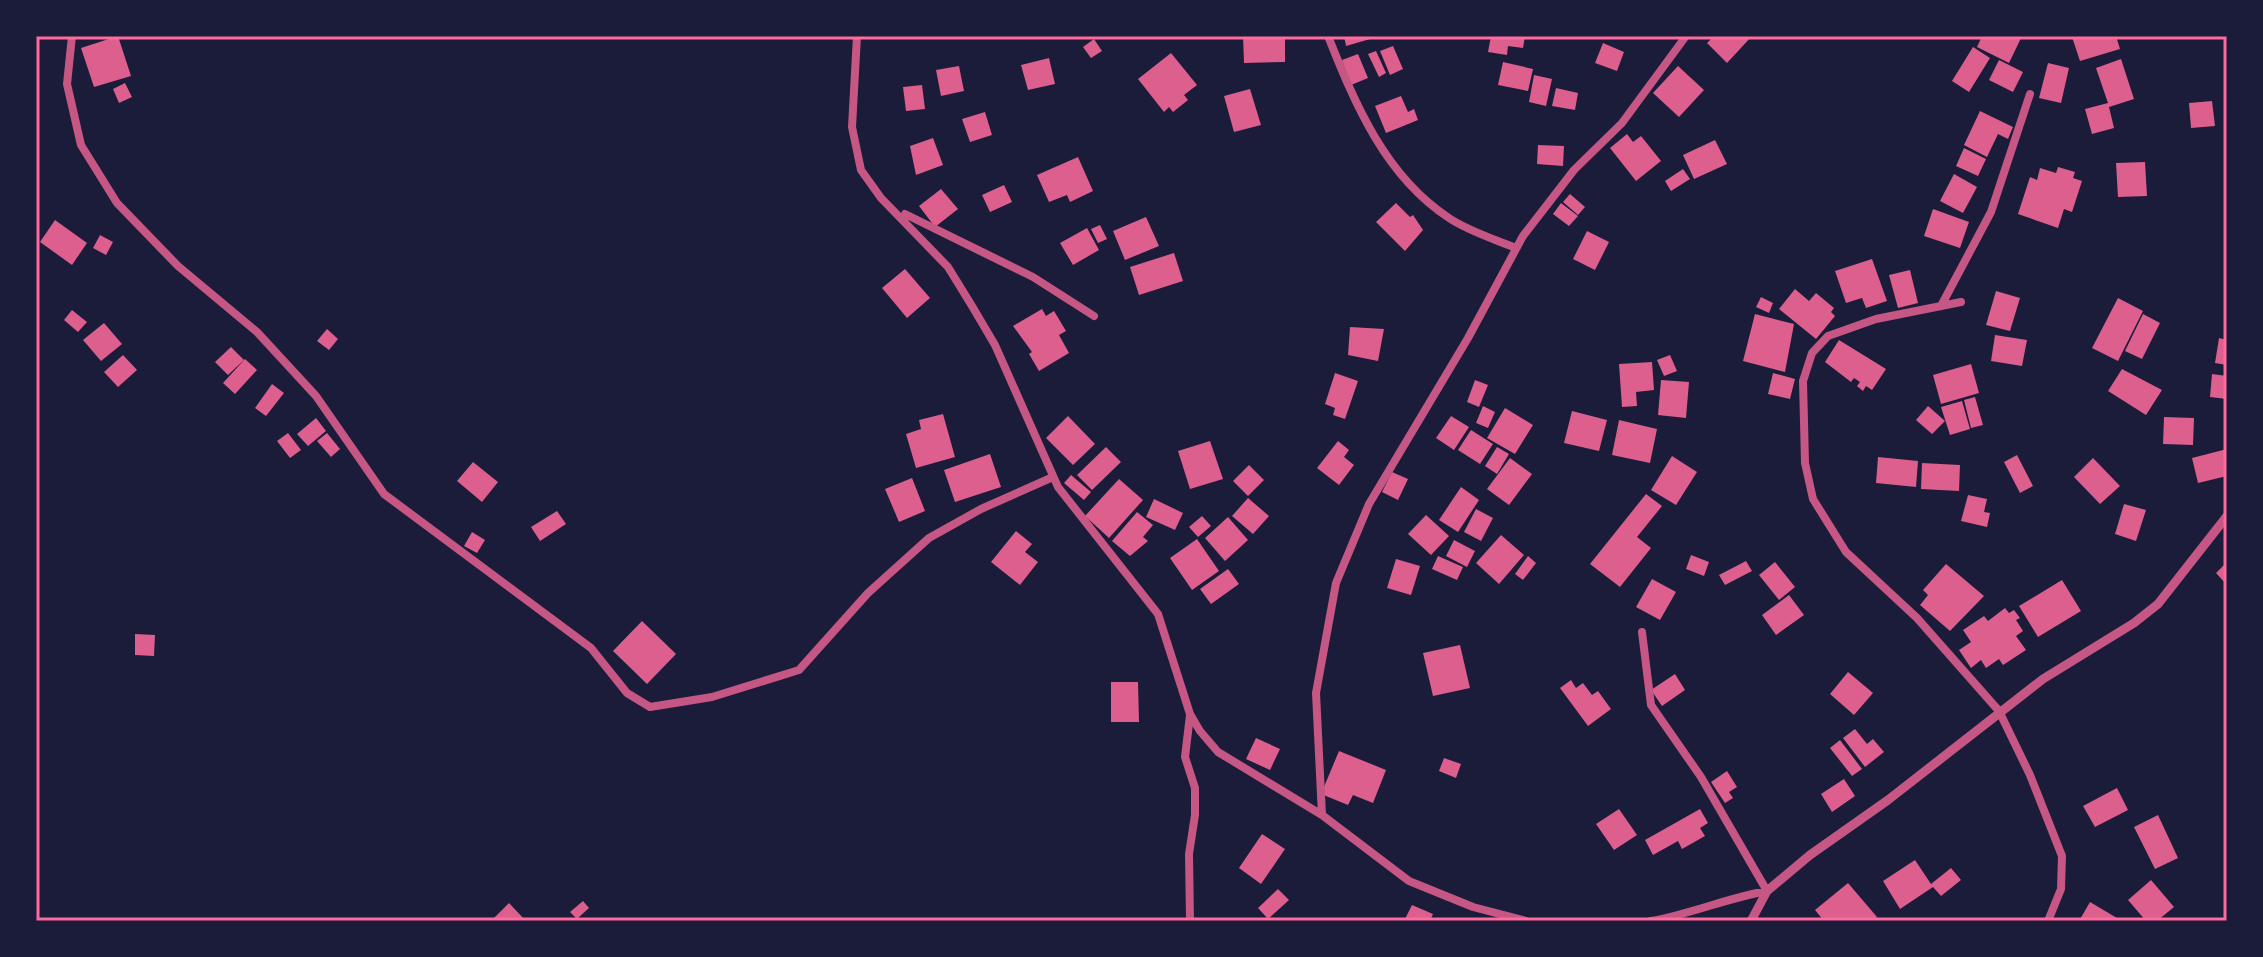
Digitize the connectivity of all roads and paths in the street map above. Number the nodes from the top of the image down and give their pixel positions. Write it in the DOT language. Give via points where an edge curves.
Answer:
graph roads {
  1 [pos="72,36"];
  2 [pos="857,36"];
  3 [pos="1328,36"];
  4 [pos="1686,36"];
  5 [pos="2030,94"];
  6 [pos="890,206"];
  7 [pos="1516,248"];
  8 [pos="1961,302"];
  9 [pos="1941,306"];
  10 [pos="1094,316"];
  11 [pos="1053,477"];
  12 [pos="2227,516"];
  13 [pos="1642,632"];
  14 [pos="1999,711"];
  15 [pos="1190,714"];
  16 [pos="1322,815"];
  17 [pos="1767,891"];
  18 [pos="1190,921"];
  19 [pos="1526,921"];
  20 [pos="1651,921"];
  21 [pos="1751,921"];
  22 [pos="2048,921"];
  1 -- 11 [label="street" via="67,84 81,145 117,203 178,266 257,332 316,396 384,494 591,648 627,693 650,707 712,697 799,670 868,593 929,538"];
  2 -- 6 [label="street" via="852,127 861,170"];
  3 -- 7 [label="street" via="1357,109 1402,177 1452,220"];
  4 -- 7 [label="street" via="1622,123 1574,170"];
  5 -- 9 [label="street" via="1991,212"];
  6 -- 10 [label="street" via="1033,277"];
  6 -- 11 [label="street" via="948,267 972,306 995,345"];
  7 -- 16 [label="street" via="1369,504 1336,583 1316,693"];
  8 -- 9 [label="street"];
  9 -- 14 [label="street" via="1876,319 1828,336 1812,353 1803,381 1805,463 1813,499 1846,552 1917,618"];
  11 -- 15 [label="street" via="1158,614"];
  12 -- 14 [label="street" via="2158,604"];
  13 -- 17 [label="street" via="1651,705 1701,777"];
  14 -- 17 [label="street"];
  14 -- 22 [label="street" via="2062,856 2061,889"];
  15 -- 16 [label="street" via="1218,752"];
  15 -- 18 [label="street" via="1185,757 1195,788"];
  16 -- 19 [label="street" via="1409,881"];
  17 -- 20 [label="street"];
  17 -- 21 [label="street"];
}
